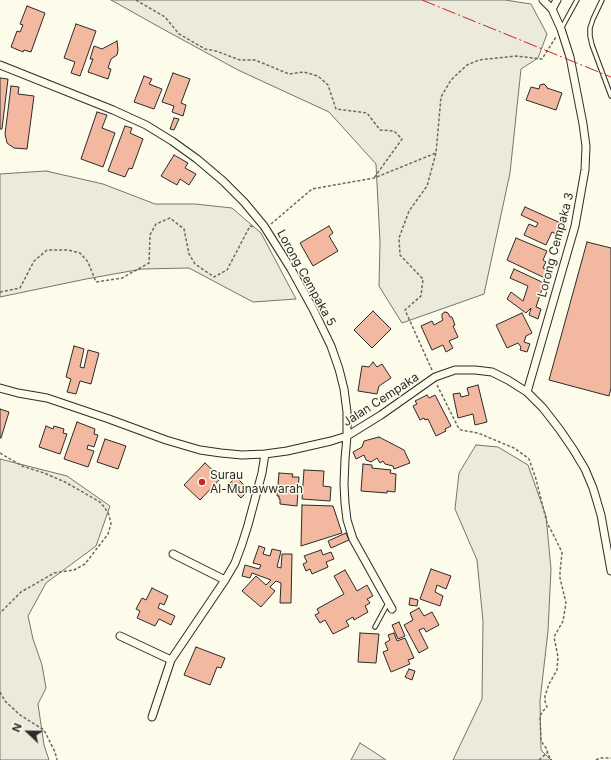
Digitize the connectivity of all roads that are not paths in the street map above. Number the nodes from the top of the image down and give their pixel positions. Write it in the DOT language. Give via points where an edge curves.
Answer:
graph roads {
  1 [pos="544,0"];
  2 [pos="557,0"];
  3 [pos="577,0"];
  4 [pos="602,0"];
  5 [pos="552,9"];
  6 [pos="561,29"];
  7 [pos="0,65"];
  8 [pos="611,96"];
  9 [pos="0,388"];
  10 [pos="527,392"];
  11 [pos="347,436"];
  12 [pos="265,454"];
  13 [pos="173,554"];
  14 [pos="611,571"];
  15 [pos="225,580"];
  16 [pos="388,602"];
  17 [pos="392,609"];
  18 [pos="375,627"];
  19 [pos="120,636"];
  20 [pos="171,660"];
  21 [pos="152,718"];
  1 -- 5 [label="street, Lorong Cempaka 3"];
  2 -- 5 [label="street"];
  3 -- 6 [label="lane"];
  4 -- 8 [label="lane" via="593,19 590,36"];
  5 -- 6 [label="street, Lorong Cempaka 3"];
  6 -- 10 [label="street, Lorong Cempaka 3" via="570,57 583,124 586,146 585,170 575,226"];
  7 -- 11 [label="street, Lorong Cempaka 5" via="146,125 198,159 244,202 266,228 291,269 331,346 344,389"];
  9 -- 12 [label="street, Jalan Cempaka" via="47,398 200,450 228,454"];
  10 -- 11 [label="street, Jalan Cempaka" via="492,372 455,370 435,377"];
  10 -- 14 [label="street, Jalan Cempaka" via="560,430 586,469 601,515"];
  11 -- 12 [label="street, Jalan Cempaka" via="331,442"];
  11 -- 16 [label="street, Lorong Cempaka 5" via="344,484 347,520 353,539"];
  12 -- 15 [label="street" via="244,538"];
  13 -- 15 [label="street"];
  15 -- 20 [label="street"];
  16 -- 17 [label="street, Lorong Cempaka 5"];
  16 -- 18 [label="lane"];
  19 -- 20 [label="street"];
  20 -- 21 [label="street"];
}
